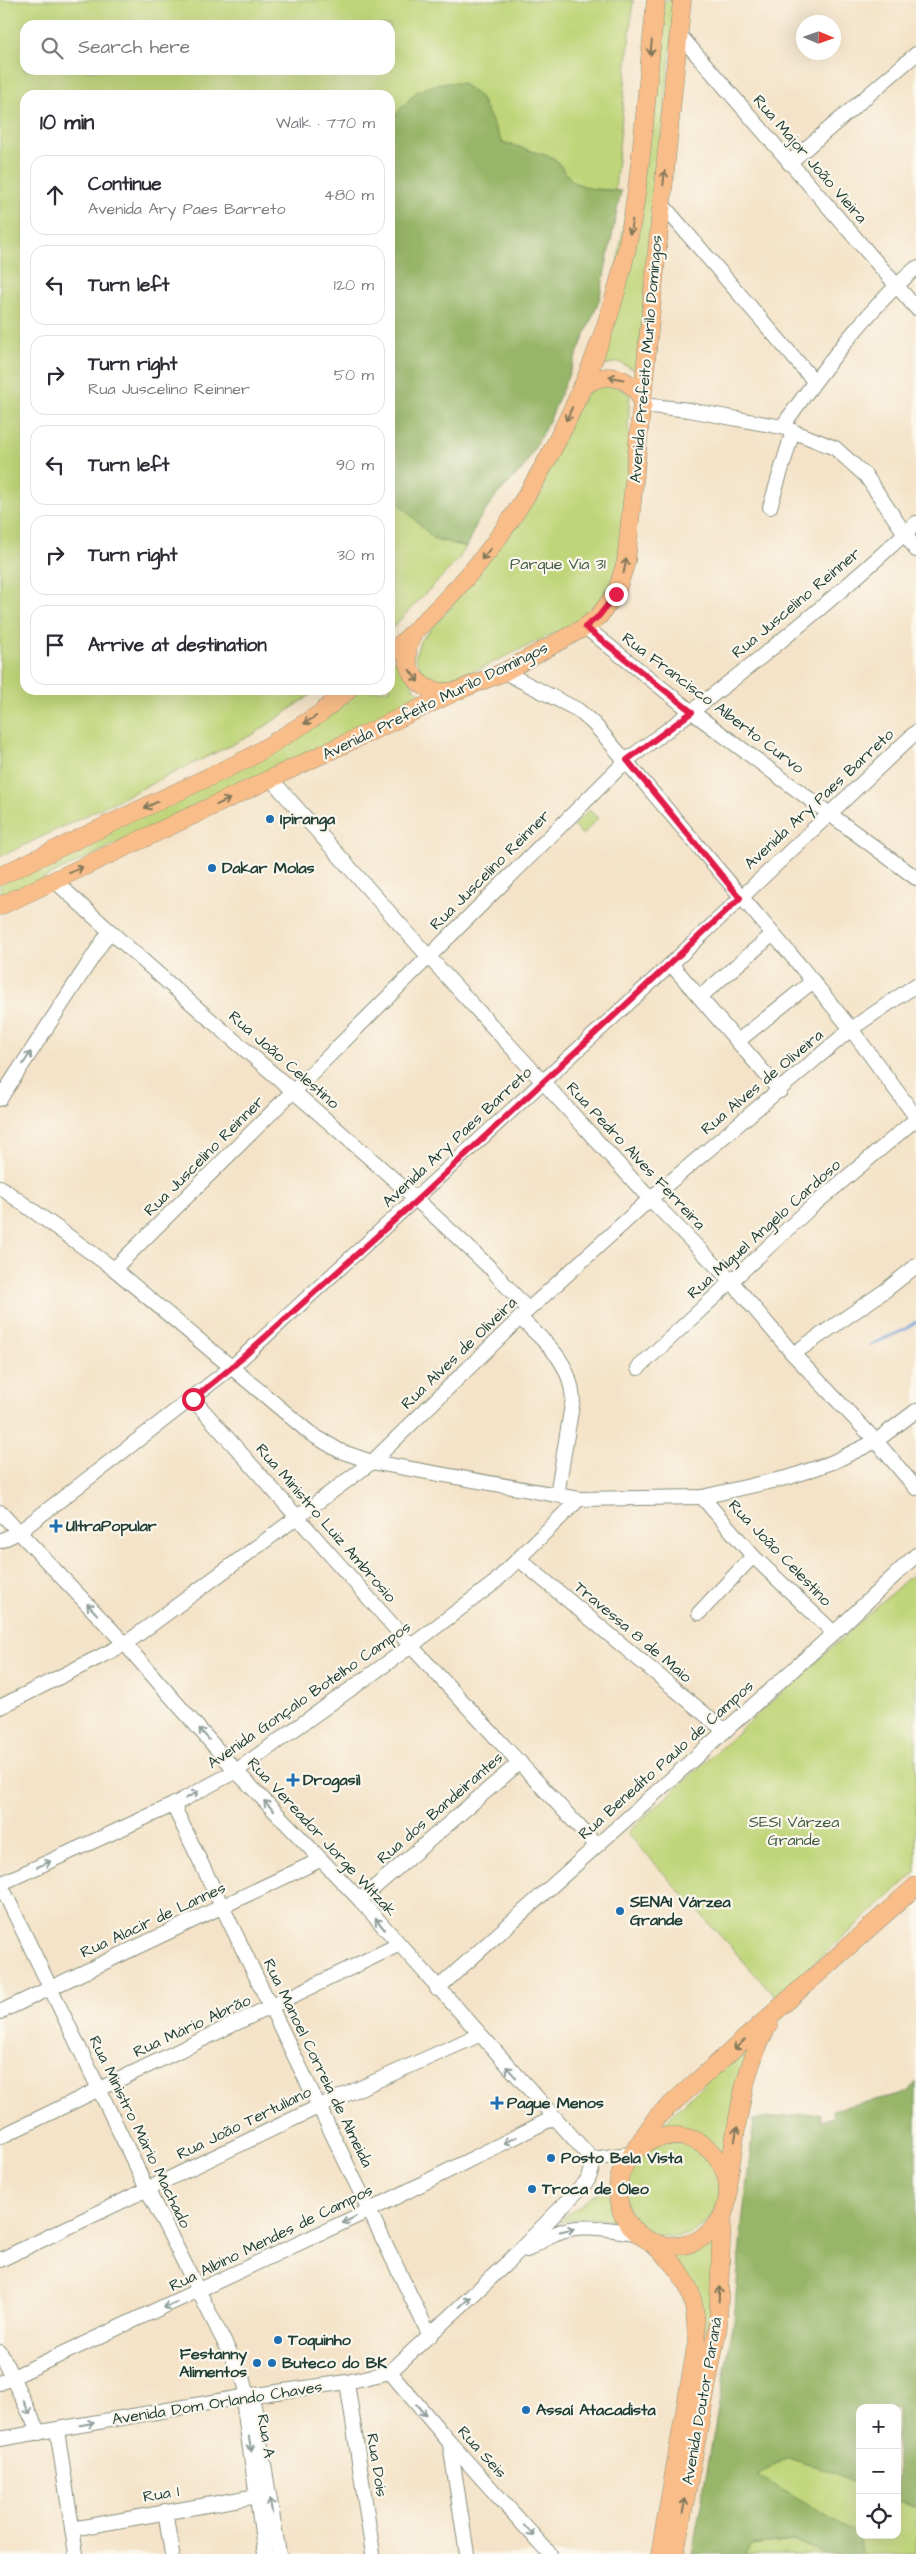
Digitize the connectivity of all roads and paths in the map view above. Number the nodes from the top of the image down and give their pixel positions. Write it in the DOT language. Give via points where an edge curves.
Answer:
graph roads {
  1 [pos="656,0"];
  2 [pos="682,0"];
  3 [pos="678,32"];
  4 [pos="916,54"];
  5 [pos="789,163"];
  6 [pos="661,203"];
  7 [pos="916,268"];
  8 [pos="896,285"];
  9 [pos="916,308"];
  10 [pos="814,381"];
  11 [pos="579,391"];
  12 [pos="643,405"];
  13 [pos="788,429"];
  14 [pos="770,507"];
  15 [pos="916,523"];
  16 [pos="905,534"];
  17 [pos="916,550"];
  18 [pos="585,627"];
  19 [pos="414,632"];
  20 [pos="395,649"];
  21 [pos="504,672"];
  22 [pos="459,690"];
  23 [pos="342,695"];
  24 [pos="692,712"];
  25 [pos="916,732"];
  26 [pos="627,760"];
  27 [pos="271,779"];
  28 [pos="830,812"];
  29 [pos="0,876"];
  30 [pos="916,878"];
  31 [pos="54,880"];
  32 [pos="740,898"];
  33 [pos="0,906"];
  34 [pos="109,932"];
  35 [pos="773,934"];
  36 [pos="428,956"];
  37 [pos="671,964"];
  38 [pos="813,982"];
  39 [pos="916,985"];
  40 [pos="700,997"];
  41 [pos="851,1029"];
  42 [pos="738,1041"];
  43 [pos="542,1080"];
  44 [pos="780,1091"];
  45 [pos="294,1092"];
  46 [pos="0,1099"];
  47 [pos="916,1118"];
  48 [pos="0,1187"];
  49 [pos="418,1199"];
  50 [pos="650,1199"];
  51 [pos="916,1266"];
  52 [pos="114,1269"];
  53 [pos="732,1281"];
  54 [pos="524,1314"];
  55 [pos="792,1354"];
  56 [pos="232,1367"];
  57 [pos="638,1368"];
  58 [pos="193,1399"];
  59 [pos="916,1411"];
  60 [pos="876,1441"];
  61 [pos="372,1462"];
  62 [pos="916,1488"];
  63 [pos="556,1495"];
  64 [pos="702,1497"];
  65 [pos="579,1499"];
  66 [pos="0,1512"];
  67 [pos="298,1518"];
  68 [pos="20,1532"];
  69 [pos="0,1541"];
  70 [pos="916,1555"];
  71 [pos="753,1556"];
  72 [pos="520,1560"];
  73 [pos="699,1613"];
  74 [pos="834,1633"];
  75 [pos="125,1644"];
  76 [pos="411,1646"];
  77 [pos="0,1707"];
  78 [pos="725,1731"];
  79 [pos="520,1762"];
  80 [pos="236,1771"];
  81 [pos="173,1805"];
  82 [pos="596,1845"];
  83 [pos="320,1860"];
  84 [pos="0,1883"];
  85 [pos="916,1886"];
  86 [pos="360,1900"];
  87 [pos="222,1907"];
  88 [pos="398,1945"];
  89 [pos="50,1988"];
  90 [pos="437,1989"];
  91 [pos="272,2007"];
  92 [pos="777,2011"];
  93 [pos="0,2012"];
  94 [pos="479,2035"];
  95 [pos="99,2089"];
  96 [pos="320,2106"];
  97 [pos="553,2118"];
  98 [pos="0,2137"];
  99 [pos="632,2151"];
  100 [pos="592,2159"];
  101 [pos="728,2182"];
  102 [pos="147,2190"];
  103 [pos="370,2210"];
  104 [pos="722,2216"];
  105 [pos="643,2237"];
  106 [pos="0,2260"];
  107 [pos="509,2261"];
  108 [pos="199,2292"];
  109 [pos="430,2336"];
  110 [pos="0,2352"];
  111 [pos="390,2372"];
  112 [pos="6,2380"];
  113 [pos="346,2382"];
  114 [pos="248,2396"];
  115 [pos="58,2430"];
  116 [pos="39,2433"];
  117 [pos="0,2439"];
  118 [pos="450,2443"];
  119 [pos="258,2496"];
  120 [pos="165,2511"];
  121 [pos="72,2529"];
  122 [pos="76,2554"];
  123 [pos="172,2554"];
  124 [pos="265,2554"];
  125 [pos="279,2554"];
  126 [pos="373,2554"];
  127 [pos="467,2554"];
  128 [pos="550,2554"];
  129 [pos="660,2554"];
  130 [pos="675,2554"];
  1 -- 11 [label="main road, Avenida Prefeito Murilo Domingos, one-way" via="630,234 608,316"];
  2 -- 3 [label="main road, Avenida Prefeito Murilo Domingos"];
  3 -- 5 [label="street, Rua Major João Vieira"];
  6 -- 3 [label="main road, Avenida Prefeito Murilo Domingos, one-way"];
  4 -- 5 [label="street"];
  5 -- 8 [label="street, Rua Major João Vieira"];
  6 -- 10 [label="street"];
  6 -- 12 [label="main road, Avenida Prefeito Murilo Domingos"];
  7 -- 8 [label="street"];
  8 -- 9 [label="street, Rua Major João Vieira"];
  8 -- 10 [label="street"];
  10 -- 13 [label="street"];
  12 -- 11 [label="main road, one-way" via="637,389 616,378 595,379"];
  11 -- 19 [label="main road, Avenida Prefeito Murilo Domingos, one-way" via="542,467 514,515 463,581"];
  12 -- 13 [label="street" via="689,410"];
  18 -- 12 [label="main road, Avenida Prefeito Murilo Domingos, one-way" via="610,602 624,573"];
  13 -- 14 [label="street"];
  13 -- 16 [label="street" via="835,448 866,476"];
  15 -- 16 [label="street, Rua Juscelino Reinner"];
  16 -- 17 [label="street"];
  16 -- 24 [label="street, Rua Juscelino Reinner" via="813,616"];
  18 -- 21 [label="main road, Avenida Prefeito Murilo Domingos"];
  18 -- 24 [label="street, Rua Francisco Alberto Curvo"];
  19 -- 20 [label="main road, Avenida Prefeito Murilo Domingos"];
  19 -- 22 [label="main road, one-way" via="406,655 414,677 435,691"];
  21 -- 22 [label="main road, Avenida Prefeito Murilo Domingos"];
  21 -- 26 [label="street" via="578,710"];
  22 -- 27 [label="main road, Avenida Prefeito Murilo Domingos"];
  23 -- 29 [label="main road, one-way" via="318,715 249,758"];
  24 -- 26 [label="street, Rua Juscelino Reinner"];
  24 -- 28 [label="street, Rua Francisco Alberto Curvo"];
  25 -- 28 [label="street, Avenida Ary Paes Barreto"];
  26 -- 32 [label="street"];
  26 -- 36 [label="street, Rua Juscelino Reinner"];
  31 -- 27 [label="main road, Avenida Prefeito Murilo Domingos, one-way"];
  27 -- 36 [label="street, Rua Pedro Alves Ferreira"];
  28 -- 30 [label="street, Rua Francisco Alberto Curvo"];
  28 -- 32 [label="street, Avenida Ary Paes Barreto"];
  31 -- 33 [label="main road, Avenida Prefeito Murilo Domingos"];
  31 -- 34 [label="street, Rua João Celestino"];
  32 -- 35 [label="street"];
  32 -- 37 [label="street, Avenida Ary Paes Barreto"];
  34 -- 45 [label="street, Rua João Celestino"];
  46 -- 34 [label="street, one-way"];
  35 -- 38 [label="street"];
  35 -- 40 [label="street"];
  36 -- 43 [label="street, Rua Pedro Alves Ferreira"];
  36 -- 45 [label="street, Rua Juscelino Reinner"];
  37 -- 40 [label="street"];
  37 -- 43 [label="street, Avenida Ary Paes Barreto"];
  38 -- 41 [label="street"];
  38 -- 42 [label="street"];
  39 -- 41 [label="street, Rua Alves de Oliveira"];
  40 -- 42 [label="street"];
  41 -- 44 [label="street, Rua Alves de Oliveira"];
  41 -- 47 [label="street"];
  42 -- 44 [label="street"];
  43 -- 49 [label="street, Avenida Ary Paes Barreto"];
  43 -- 50 [label="street, Rua Pedro Alves Ferreira"];
  44 -- 50 [label="street, Rua Alves de Oliveira"];
  45 -- 49 [label="street, Rua João Celestino"];
  45 -- 52 [label="street, Rua Juscelino Reinner"];
  47 -- 53 [label="street, Rua Miguel Angelo Cardoso" via="808,1210"];
  48 -- 52 [label="street"];
  49 -- 54 [label="street, Rua João Celestino" via="491,1269"];
  49 -- 56 [label="street, Avenida Ary Paes Barreto"];
  50 -- 53 [label="street, Rua Pedro Alves Ferreira"];
  50 -- 54 [label="street, Rua Alves de Oliveira"];
  51 -- 55 [label="street"];
  52 -- 56 [label="street"];
  53 -- 55 [label="street, Rua Pedro Alves Ferreira"];
  53 -- 57 [label="street, Rua Miguel Angelo Cardoso"];
  54 -- 61 [label="street, Rua Alves de Oliveira"];
  54 -- 63 [label="street, Rua João Celestino" via="558,1356 572,1386 573,1399"];
  55 -- 60 [label="street, Rua Pedro Alves Ferreira"];
  56 -- 58 [label="street, Avenida Ary Paes Barreto"];
  56 -- 61 [label="street" via="311,1434 340,1452"];
  58 -- 67 [label="street, Rua Ministro Luiz Ambrosio"];
  58 -- 68 [label="street, Avenida Ary Paes Barreto"];
  59 -- 60 [label="street"];
  60 -- 62 [label="street, Rua Pedro Alves Ferreira"];
  60 -- 64 [label="street" via="833,1462 790,1477"];
  61 -- 63 [label="street"];
  61 -- 67 [label="street, Rua Alves de Oliveira"];
  63 -- 65 [label="street"];
  64 -- 65 [label="street"];
  64 -- 71 [label="street, Rua João Celestino"];
  65 -- 72 [label="street, Avenida Gonçalo Botelho Campos"];
  66 -- 68 [label="street, Rua Vereador Jorge Witzak"];
  67 -- 75 [label="street, Rua Alves de Oliveira"];
  67 -- 76 [label="street, Rua Ministro Luiz Ambrosio"];
  68 -- 69 [label="street, Avenida Ary Paes Barreto"];
  75 -- 68 [label="street, Rua Vereador Jorge Witzak, one-way"];
  70 -- 74 [label="street, Rua Benedito Paulo de Campos"];
  71 -- 73 [label="street"];
  71 -- 74 [label="street, Rua João Celestino"];
  72 -- 76 [label="street, Avenida Gonçalo Botelho Campos"];
  72 -- 78 [label="street, Travessa 8 de Maio"];
  74 -- 78 [label="street, Rua Benedito Paulo de Campos"];
  75 -- 77 [label="street, Rua Alves de Oliveira"];
  80 -- 75 [label="street, Rua Vereador Jorge Witzak, one-way"];
  76 -- 79 [label="street, Rua Ministro Luiz Ambrosio"];
  76 -- 80 [label="street, Avenida Gonçalo Botelho Campos"];
  78 -- 82 [label="street, Rua Benedito Paulo de Campos"];
  79 -- 82 [label="street, Rua Ministro Luiz Ambrosio"];
  79 -- 86 [label="street, Rua dos Bandeirantes"];
  81 -- 80 [label="street, Avenida Gonçalo Botelho Campos, one-way"];
  83 -- 80 [label="street, Rua Vereador Jorge Witzak, one-way"];
  84 -- 81 [label="street, Avenida Gonçalo Botelho Campos, one-way"];
  81 -- 87 [label="street, Rua Manoel Correia de Almeida"];
  82 -- 90 [label="street, Rua Benedito Paulo de Campos"];
  83 -- 86 [label="street, Rua Vereador Jorge Witzak"];
  83 -- 87 [label="street, Rua Alacir de Lannes"];
  84 -- 89 [label="street, Rua Ministro Mário Machado"];
  85 -- 92 [label="main road"];
  88 -- 86 [label="street, Rua Vereador Jorge Witzak, one-way"];
  87 -- 89 [label="street, Rua Alacir de Lannes"];
  87 -- 91 [label="street, Rua Manoel Correia de Almeida"];
  88 -- 90 [label="street, Rua Vereador Jorge Witzak"];
  88 -- 91 [label="street, Rua Mário Abrão"];
  89 -- 93 [label="street, Rua Alacir de Lannes"];
  89 -- 95 [label="street, Rua Ministro Mário Machado"];
  90 -- 94 [label="street, Rua Vereador Jorge Witzak"];
  91 -- 95 [label="street, Rua Mário Abrão"];
  91 -- 96 [label="street, Rua Manoel Correia de Almeida"];
  92 -- 99 [label="main road, one-way" via="658,2117"];
  101 -- 92 [label="main road, one-way" via="741,2100 754,2052"];
  94 -- 96 [label="street, Rua João Tertuliano"];
  97 -- 94 [label="street, Rua Vereador Jorge Witzak, one-way"];
  95 -- 98 [label="street, Rua Mário Abrão"];
  95 -- 102 [label="street, Rua Ministro Mário Machado"];
  96 -- 102 [label="street, Rua João Tertuliano"];
  96 -- 103 [label="street, Rua Manoel Correia de Almeida"];
  97 -- 100 [label="street, Rua Vereador Jorge Witzak"];
  97 -- 103 [label="street, Rua Albino Mendes de Campos, one-way"];
  99 -- 100 [label="street"];
  99 -- 101 [label="main road" via="662,2136 680,2136 697,2141 717,2158"];
  99 -- 105 [label="main road" via="622,2169 618,2197 621,2210"];
  100 -- 107 [label="street, Avenida Dom Orlando Chaves" via="588,2180"];
  101 -- 104 [label="main road" via="728,2200"];
  102 -- 106 [label="street, Rua João Tertuliano"];
  102 -- 108 [label="street, Rua Ministro Mário Machado"];
  103 -- 108 [label="street, Rua Albino Mendes de Campos, one-way"];
  103 -- 109 [label="street, Rua Manoel Correia de Almeida"];
  104 -- 105 [label="main road" via="699,2240 683,2246 666,2246"];
  130 -- 104 [label="main road, Avenida Doutor Paraná, one-way" via="718,2326"];
  107 -- 105 [label="street, Avenida Dom Orlando Chaves, one-way" via="566,2230 583,2228"];
  105 -- 129 [label="main road, Avenida Doutor Paraná" via="678,2269 689,2286 696,2307 696,2358"];
  109 -- 107 [label="street, Avenida Dom Orlando Chaves, one-way"];
  108 -- 112 [label="street, Rua Albino Mendes de Campos, one-way"];
  108 -- 114 [label="street, Rua Ministro Mário Machado" via="244,2381"];
  109 -- 111 [label="street, Avenida Dom Orlando Chaves"];
  110 -- 112 [label="street"];
  111 -- 113 [label="street, Avenida Dom Orlando Chaves"];
  111 -- 118 [label="street, Rua Seis, one-way"];
  112 -- 116 [label="street, one-way"];
  113 -- 114 [label="street, Avenida Dom Orlando Chaves"];
  113 -- 126 [label="street, Rua Dois"];
  115 -- 114 [label="street, Avenida Dom Orlando Chaves, one-way"];
  114 -- 119 [label="street, Rua A, one-way" via="244,2407"];
  125 -- 114 [label="street, Rua A, one-way" via="254,2406"];
  115 -- 116 [label="street, Avenida Dom Orlando Chaves"];
  115 -- 121 [label="street"];
  116 -- 117 [label="street, Avenida Dom Orlando Chaves"];
  118 -- 127 [label="street"];
  118 -- 128 [label="street, Rua Seis, one-way"];
  119 -- 120 [label="street, Rua 1"];
  119 -- 124 [label="street, Rua A"];
  120 -- 121 [label="street, Rua 1"];
  120 -- 123 [label="street"];
  121 -- 122 [label="street"];
}
